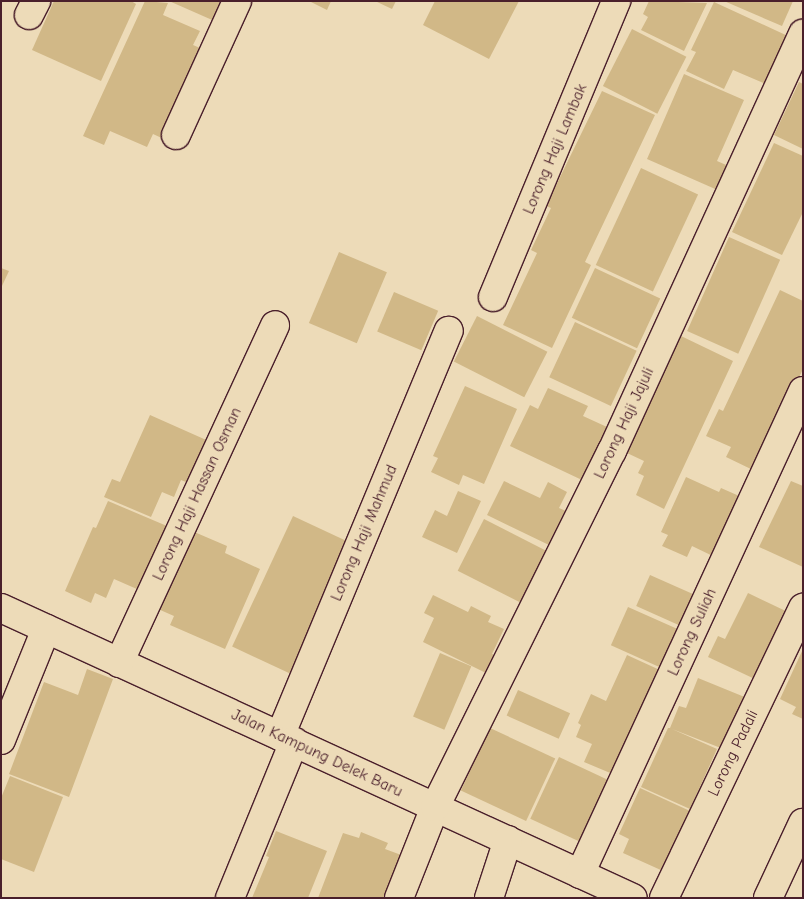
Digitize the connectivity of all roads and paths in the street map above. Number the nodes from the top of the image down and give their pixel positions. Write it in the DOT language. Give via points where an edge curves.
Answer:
graph roads {
  1 [pos="237,1"];
  2 [pos="616,1"];
  3 [pos="803,34"];
  4 [pos="176,135"];
  5 [pos="493,297"];
  6 [pos="275,325"];
  7 [pos="449,330"];
  8 [pos="803,391"];
  9 [pos="1,608"];
  10 [pos="803,608"];
  11 [pos="46,629"];
  12 [pos="120,663"];
  13 [pos="287,739"];
  14 [pos="1,740"];
  15 [pos="435,807"];
  16 [pos="803,823"];
  17 [pos="508,840"];
  18 [pos="580,874"];
  19 [pos="230,898"];
  20 [pos="399,898"];
  21 [pos="489,898"];
  22 [pos="633,898"];
  23 [pos="664,898"];
  24 [pos="768,898"];
  1 -- 4 [label="street"];
  2 -- 5 [label="street, Lorong Haji Lambak"];
  3 -- 15 [label="street, Lorong Haji Jajuli" via="612,451"];
  6 -- 12 [label="street, Lorong Haji Hassan Osman"];
  7 -- 13 [label="street, Lorong Haji Mahmud"];
  8 -- 18 [label="street, Lorong Suliah"];
  9 -- 11 [label="street, Jalan Kampung Delek Baru"];
  10 -- 23 [label="street, Lorong Padali"];
  11 -- 12 [label="street, Jalan Kampung Delek Baru"];
  11 -- 14 [label="street"];
  12 -- 13 [label="street, Jalan Kampung Delek Baru"];
  13 -- 15 [label="street, Jalan Kampung Delek Baru"];
  13 -- 19 [label="street, Lorong Haji Mahmud"];
  15 -- 17 [label="street, Jalan Kampung Delek Baru"];
  15 -- 20 [label="street, Lorong Haji Jajuli"];
  16 -- 24 [label="street"];
  17 -- 18 [label="street, Jalan Kampung Delek Baru"];
  17 -- 21 [label="street"];
  18 -- 22 [label="street, Jalan Kampung Delek Baru"];
}
